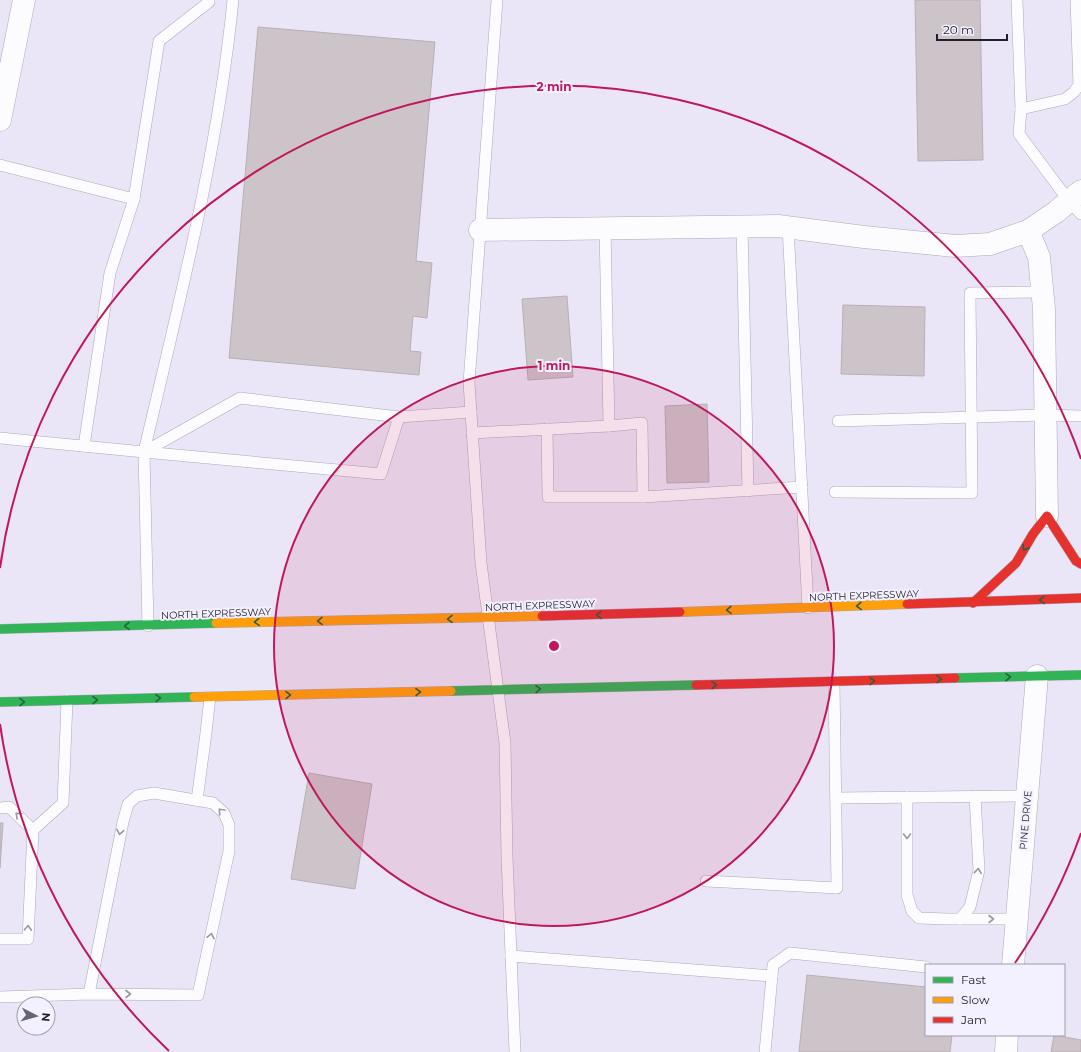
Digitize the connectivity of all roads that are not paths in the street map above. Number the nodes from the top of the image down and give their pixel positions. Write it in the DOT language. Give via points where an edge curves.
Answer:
graph roads {
  1 [pos="24,0"];
  2 [pos="233,0"];
  3 [pos="497,0"];
  4 [pos="1017,0"];
  5 [pos="1076,0"];
  6 [pos="211,1"];
  7 [pos="4,81"];
  8 [pos="1022,109"];
  9 [pos="0,120"];
  10 [pos="0,165"];
  11 [pos="134,199"];
  12 [pos="1077,202"];
  13 [pos="742,226"];
  14 [pos="788,227"];
  15 [pos="605,228"];
  16 [pos="480,230"];
  17 [pos="1028,230"];
  18 [pos="1042,292"];
  19 [pos="471,412"];
  20 [pos="1045,415"];
  21 [pos="1081,416"];
  22 [pos="399,417"];
  23 [pos="972,417"];
  24 [pos="838,421"];
  25 [pos="608,426"];
  26 [pos="547,429"];
  27 [pos="472,433"];
  28 [pos="0,438"];
  29 [pos="84,446"];
  30 [pos="144,452"];
  31 [pos="802,487"];
  32 [pos="748,491"];
  33 [pos="835,492"];
  34 [pos="643,497"];
  35 [pos="1046,516"];
  36 [pos="1081,564"];
  37 [pos="1081,598"];
  38 [pos="973,603"];
  39 [pos="808,608"];
  40 [pos="489,618"];
  41 [pos="148,626"];
  42 [pos="0,629"];
  43 [pos="1081,675"];
  44 [pos="1037,676"];
  45 [pos="834,682"];
  46 [pos="499,690"];
  47 [pos="210,697"];
  48 [pos="67,701"];
  49 [pos="0,702"];
  50 [pos="975,796"];
  51 [pos="1027,796"];
  52 [pos="907,797"];
  53 [pos="836,798"];
  54 [pos="196,800"];
  55 [pos="0,808"];
  56 [pos="33,830"];
  57 [pos="706,881"];
  58 [pos="960,919"];
  59 [pos="1017,919"];
  60 [pos="0,939"];
  61 [pos="511,956"];
  62 [pos="1013,964"];
  63 [pos="925,967"];
  64 [pos="772,976"];
  65 [pos="89,994"];
  66 [pos="0,997"];
  67 [pos="1008,1036"];
  68 [pos="515,1052"];
  69 [pos="765,1052"];
  70 [pos="1006,1052"];
  1 -- 7 [label="street"];
  2 -- 30 [label="lane" via="214,142"];
  3 -- 16 [label="lane"];
  4 -- 8 [label="lane"];
  5 -- 8 [label="lane" via="1079,85 1065,98"];
  6 -- 11 [label="lane" via="159,41"];
  7 -- 9 [label="street"];
  8 -- 12 [label="lane" via="1019,134"];
  10 -- 11 [label="lane"];
  11 -- 29 [label="lane" via="110,273"];
  12 -- 17 [label="street"];
  13 -- 14 [label="street"];
  13 -- 15 [label="street"];
  13 -- 32 [label="lane"];
  14 -- 17 [label="street" via="955,246 990,244"];
  14 -- 31 [label="lane"];
  15 -- 16 [label="street"];
  15 -- 25 [label="lane"];
  16 -- 19 [label="lane" via="469,383"];
  17 -- 18 [label="street" via="1039,257"];
  18 -- 20 [label="street"];
  18 -- 23 [label="lane" via="970,293"];
  19 -- 22 [label="lane"];
  19 -- 27 [label="lane"];
  20 -- 21 [label="lane"];
  20 -- 23 [label="lane"];
  20 -- 35 [label="street"];
  22 -- 30 [label="lane" via="240,398"];
  22 -- 30 [label="lane" via="381,474"];
  23 -- 24 [label="lane"];
  23 -- 33 [label="lane" via="972,493"];
  25 -- 26 [label="lane"];
  25 -- 34 [label="lane" via="642,423"];
  26 -- 27 [label="lane"];
  26 -- 34 [label="lane" via="548,497"];
  27 -- 40 [label="lane" via="481,563"];
  28 -- 29 [label="lane"];
  29 -- 30 [label="lane"];
  30 -- 41 [label="lane"];
  31 -- 32 [label="lane"];
  31 -- 39 [label="lane"];
  32 -- 34 [label="lane"];
  35 -- 36 [label="highway" via="1076,561"];
  35 -- 38 [label="highway, one-way" via="1016,563"];
  37 -- 38 [label="highway, NORTH EXPRESSWAY, one-way"];
  38 -- 39 [label="highway, NORTH EXPRESSWAY, one-way"];
  39 -- 40 [label="highway, NORTH EXPRESSWAY, one-way"];
  40 -- 41 [label="highway, NORTH EXPRESSWAY, one-way"];
  40 -- 46 [label="lane"];
  41 -- 42 [label="highway, NORTH EXPRESSWAY, one-way"];
  43 -- 44 [label="highway"];
  45 -- 44 [label="highway, one-way"];
  44 -- 51 [label="street, PINE DRIVE"];
  46 -- 45 [label="highway, one-way"];
  45 -- 53 [label="lane"];
  47 -- 46 [label="highway, one-way"];
  46 -- 61 [label="lane" via="505,743"];
  48 -- 47 [label="highway, one-way"];
  47 -- 54 [label="lane"];
  49 -- 48 [label="highway, one-way"];
  48 -- 56 [label="lane" via="63,803"];
  50 -- 51 [label="lane"];
  50 -- 52 [label="lane"];
  58 -- 50 [label="lane, one-way" via="970,907 979,870"];
  51 -- 59 [label="street, PINE DRIVE"];
  52 -- 53 [label="lane"];
  52 -- 58 [label="lane, one-way" via="907,895 912,911 918,918"];
  53 -- 57 [label="lane" via="837,888"];
  54 -- 65 [label="lane, one-way" via="154,794 137,796 128,804 122,822"];
  65 -- 54 [label="lane, one-way" via="198,995 229,851 229,825 224,813 213,803"];
  56 -- 55 [label="lane, one-way" via="9,808"];
  60 -- 56 [label="lane, one-way" via="28,939"];
  58 -- 59 [label="lane, one-way"];
  59 -- 62 [label="street, PINE DRIVE"];
  61 -- 64 [label="lane"];
  61 -- 68 [label="lane"];
  63 -- 64 [label="lane" via="790,953 773,965"];
  64 -- 69 [label="lane"];
  65 -- 66 [label="lane"];
  67 -- 70 [label="street"];
}
